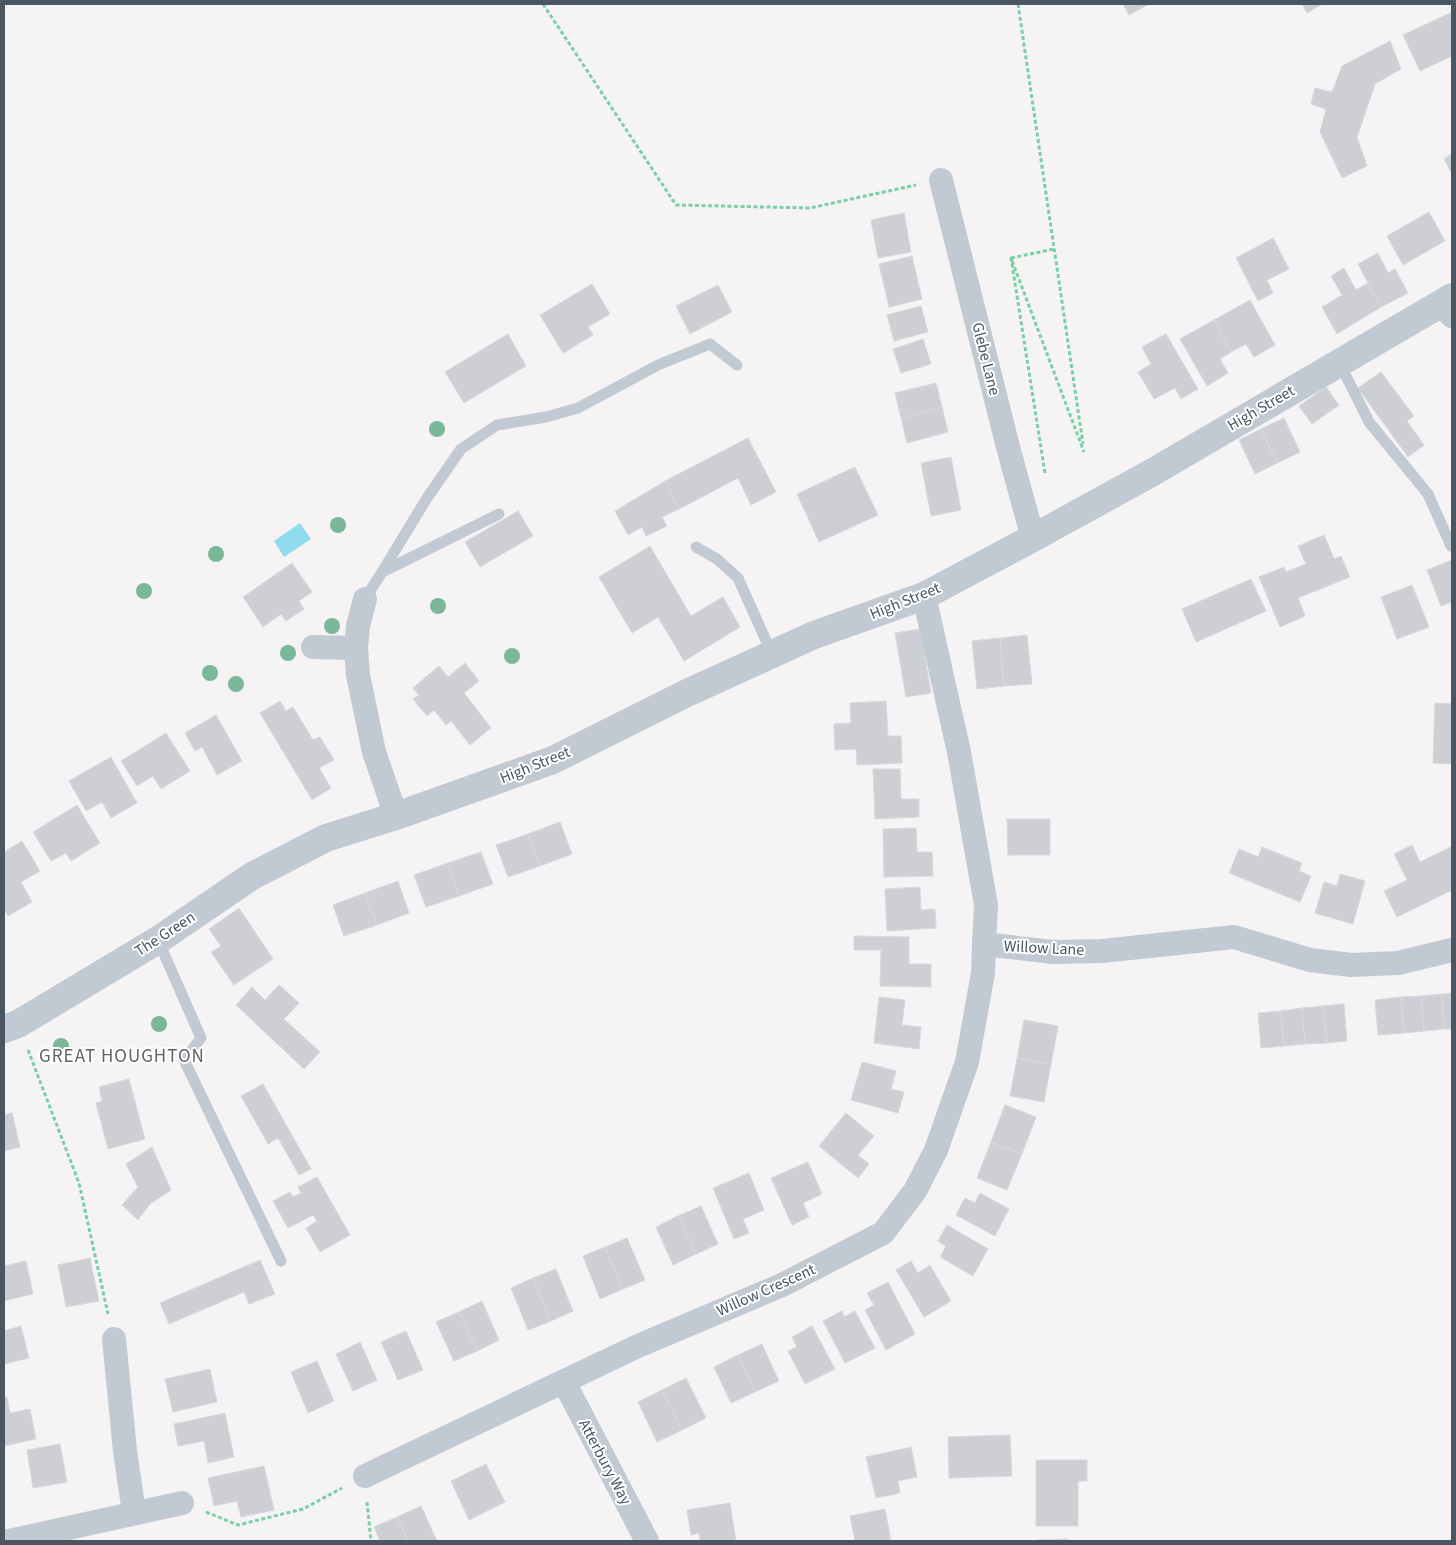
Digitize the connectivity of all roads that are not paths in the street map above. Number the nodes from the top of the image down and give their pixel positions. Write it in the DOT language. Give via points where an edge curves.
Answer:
graph roads {
  1 [pos="941,180"];
  2 [pos="1448,306"];
  3 [pos="1339,362"];
  4 [pos="737,365"];
  5 [pos="499,514"];
  6 [pos="1033,538"];
  7 [pos="1451,546"];
  8 [pos="696,547"];
  9 [pos="382,572"];
  10 [pos="924,596"];
  11 [pos="366,599"];
  12 [pos="313,647"];
  13 [pos="356,648"];
  14 [pos="772,654"];
  15 [pos="396,816"];
  16 [pos="326,838"];
  17 [pos="158,940"];
  18 [pos="984,944"];
  19 [pos="1452,950"];
  20 [pos="11,1026"];
  21 [pos="281,1261"];
  22 [pos="114,1339"];
  23 [pos="564,1382"];
  24 [pos="365,1476"];
  25 [pos="182,1502"];
  26 [pos="134,1513"];
  27 [pos="9,1541"];
  28 [pos="647,1541"];
  1 -- 6 [label="street, Glebe Lane"];
  2 -- 3 [label="street, High Street"];
  3 -- 6 [label="street, High Street" via="1153,472"];
  3 -- 7 [label="lane" via="1369,422 1428,494"];
  4 -- 9 [label="lane" via="710,344 658,365 578,408 498,425 461,449"];
  5 -- 9 [label="lane"];
  6 -- 10 [label="street, High Street"];
  8 -- 14 [label="lane" via="718,559 738,578"];
  9 -- 11 [label="lane"];
  10 -- 14 [label="street, High Street" via="814,635"];
  10 -- 18 [label="street, Willow Lane" via="959,752 985,895"];
  11 -- 13 [label="street"];
  12 -- 13 [label="street"];
  13 -- 15 [label="street" via="358,675 374,752"];
  14 -- 15 [label="street, High Street" via="553,760"];
  15 -- 16 [label="street, High Street"];
  16 -- 17 [label="street, The Green" via="252,876"];
  17 -- 20 [label="street, The Green"];
  17 -- 21 [label="lane" via="201,1038 184,1060"];
  18 -- 19 [label="street, Willow Lane" via="1053,952 1102,951 1234,937 1310,960 1351,965 1398,963"];
  18 -- 23 [label="street, Willow Crescent" via="983,973 967,1062 936,1150 915,1191 883,1233 782,1285 638,1346"];
  22 -- 26 [label="street"];
  23 -- 24 [label="street, Willow Crescent"];
  23 -- 28 [label="street, Atterbury Way"];
  25 -- 26 [label="street"];
  26 -- 27 [label="street"];
}
